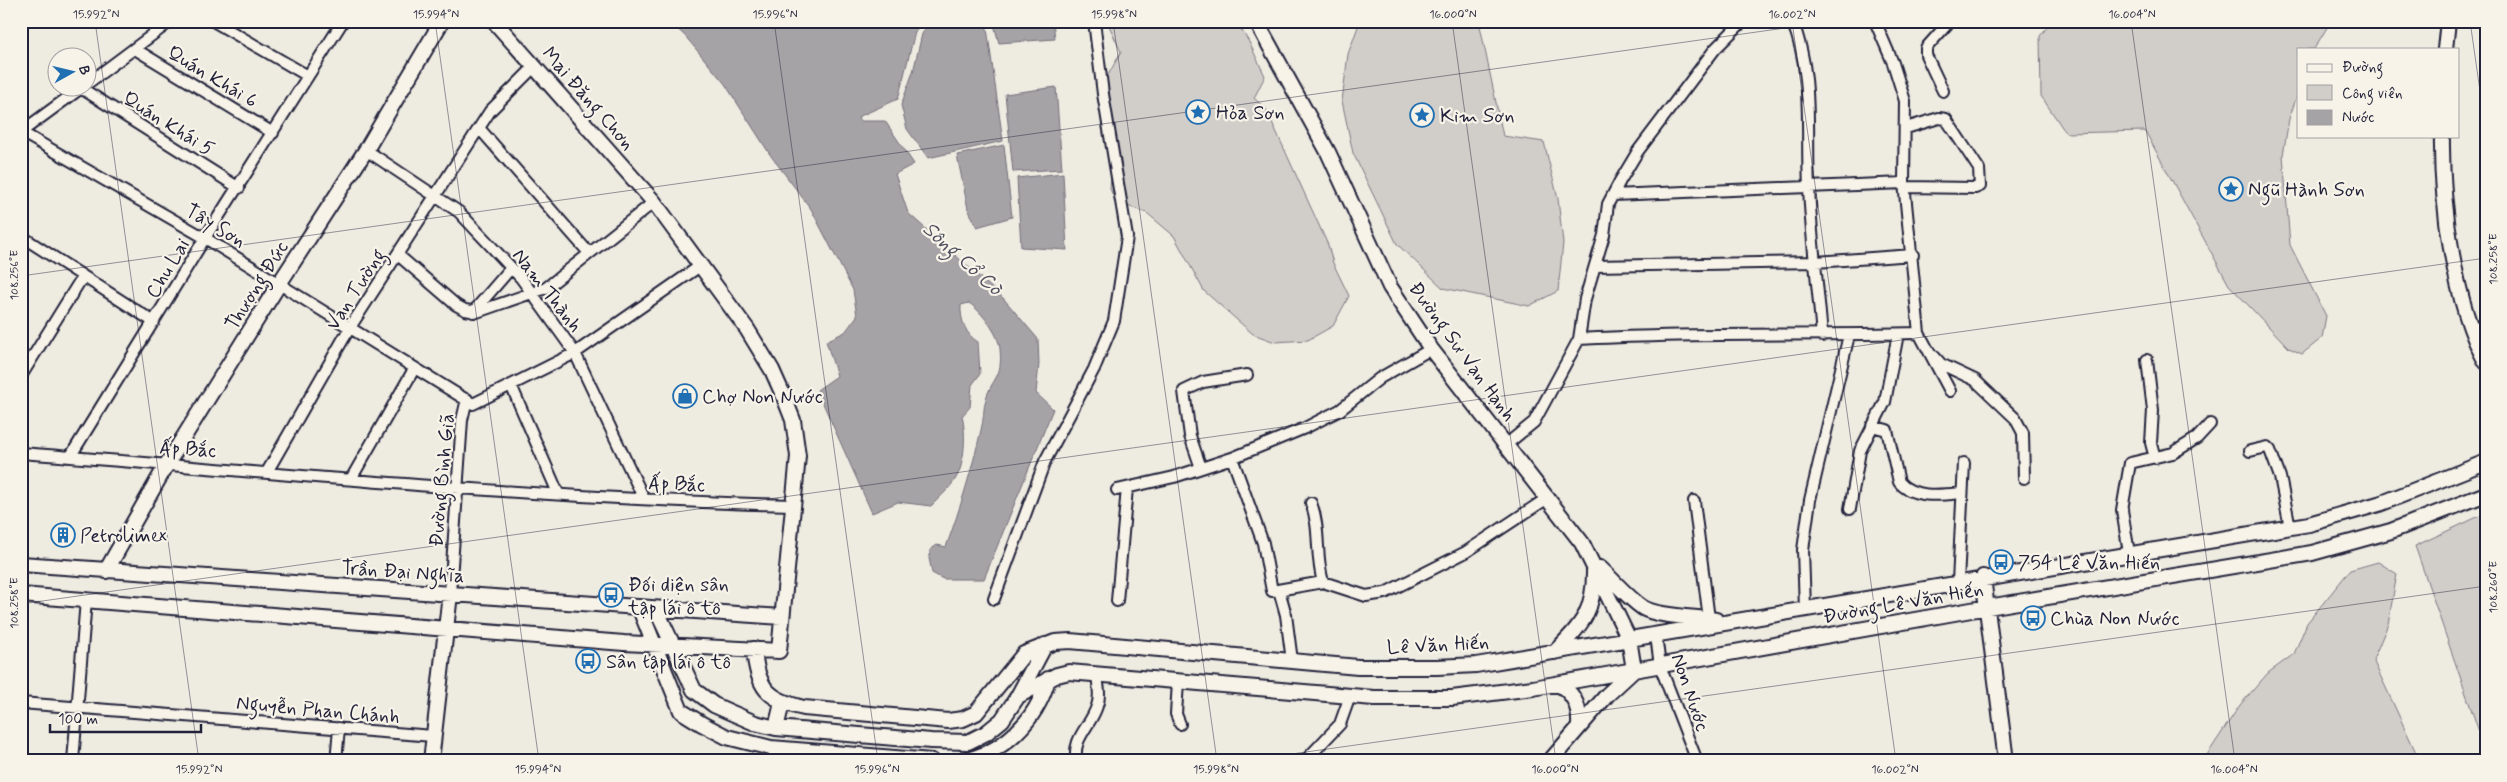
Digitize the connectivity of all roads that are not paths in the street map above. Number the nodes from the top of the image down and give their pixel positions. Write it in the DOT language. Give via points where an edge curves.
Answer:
graph roads {
  1 [pos="25,21"];
  2 [pos="170,21"];
  3 [pos="213,21"];
  4 [pos="343,21"];
  5 [pos="442,21"];
  6 [pos="494,21"];
  7 [pos="1094,21"];
  8 [pos="1256,21"];
  9 [pos="1742,21"];
  10 [pos="1792,21"];
  11 [pos="1875,21"];
  12 [pos="1950,21"];
  13 [pos="2448,21"];
  14 [pos="21,24"];
  15 [pos="2445,48"];
  16 [pos="135,49"];
  17 [pos="535,66"];
  18 [pos="98,76"];
  19 [pos="308,76"];
  20 [pos="1943,91"];
  21 [pos="67,98"];
  22 [pos="97,98"];
  23 [pos="479,128"];
  24 [pos="1906,128"];
  25 [pos="21,132"];
  26 [pos="273,133"];
  27 [pos="2442,138"];
  28 [pos="366,150"];
  29 [pos="1905,185"];
  30 [pos="1809,187"];
  31 [pos="239,188"];
  32 [pos="1613,196"];
  33 [pos="434,197"];
  34 [pos="654,202"];
  35 [pos="22,237"];
  36 [pos="205,238"];
  37 [pos="589,253"];
  38 [pos="1913,254"];
  39 [pos="398,255"];
  40 [pos="1816,262"];
  41 [pos="700,266"];
  42 [pos="1595,266"];
  43 [pos="511,268"];
  44 [pos="84,276"];
  45 [pos="279,284"];
  46 [pos="531,293"];
  47 [pos="474,312"];
  48 [pos="154,322"];
  49 [pos="2479,328"];
  50 [pos="350,329"];
  51 [pos="1919,333"];
  52 [pos="1898,334"];
  53 [pos="1849,335"];
  54 [pos="1822,336"];
  55 [pos="1579,339"];
  56 [pos="1432,349"];
  57 [pos="1928,350"];
  58 [pos="575,353"];
  59 [pos="2147,360"];
  60 [pos="2486,362"];
  61 [pos="414,369"];
  62 [pos="1247,375"];
  63 [pos="21,376"];
  64 [pos="510,384"];
  65 [pos="1950,391"];
  66 [pos="467,399"];
  67 [pos="2210,424"];
  68 [pos="1872,426"];
  69 [pos="1507,444"];
  70 [pos="2250,451"];
  71 [pos="21,453"];
  72 [pos="70,457"];
  73 [pos="1232,458"];
  74 [pos="2155,458"];
  75 [pos="2486,462"];
  76 [pos="1964,463"];
  77 [pos="167,464"];
  78 [pos="1201,468"];
  79 [pos="267,472"];
  80 [pos="2024,478"];
  81 [pos="351,479"];
  82 [pos="457,487"];
  83 [pos="1127,488"];
  84 [pos="1116,490"];
  85 [pos="558,493"];
  86 [pos="1962,494"];
  87 [pos="2486,494"];
  88 [pos="1549,497"];
  89 [pos="644,499"];
  90 [pos="1694,501"];
  91 [pos="1311,503"];
  92 [pos="793,505"];
  93 [pos="1850,509"];
  94 [pos="2290,527"];
  95 [pos="2130,553"];
  96 [pos="1593,563"];
  97 [pos="21,564"];
  98 [pos="106,571"];
  99 [pos="1983,577"];
  100 [pos="1323,582"];
  101 [pos="1958,582"];
  102 [pos="1278,590"];
  103 [pos="450,594"];
  104 [pos="21,595"];
  105 [pos="994,599"];
  106 [pos="86,600"];
  107 [pos="1117,601"];
  108 [pos="639,607"];
  109 [pos="1988,607"];
  110 [pos="656,608"];
  111 [pos="1805,609"];
  112 [pos="782,617"];
  113 [pos="1708,619"];
  114 [pos="1727,622"];
  115 [pos="446,628"];
  116 [pos="1656,635"];
  117 [pos="1629,639"];
  118 [pos="654,644"];
  119 [pos="673,645"];
  120 [pos="1045,645"];
  121 [pos="754,649"];
  122 [pos="1555,652"];
  123 [pos="1292,661"];
  124 [pos="1660,666"];
  125 [pos="1634,670"];
  126 [pos="1097,675"];
  127 [pos="1048,679"];
  128 [pos="1178,682"];
  129 [pos="1558,684"];
  130 [pos="1018,696"];
  131 [pos="1350,696"];
  132 [pos="21,703"];
  133 [pos="782,703"];
  134 [pos="78,708"];
  135 [pos="1180,724"];
  136 [pos="1579,726"];
  137 [pos="339,728"];
  138 [pos="776,728"];
  139 [pos="433,736"];
  140 [pos="1308,759"];
  141 [pos="73,761"];
  142 [pos="336,761"];
  143 [pos="431,761"];
  144 [pos="932,761"];
  145 [pos="961,761"];
  146 [pos="1077,761"];
  147 [pos="1550,761"];
  148 [pos="1697,761"];
  149 [pos="2006,761"];
  1 -- 14 [label="street"];
  2 -- 16 [label="street"];
  3 -- 19 [label="street"];
  4 -- 19 [label="street, Chu Lai"];
  5 -- 28 [label="main road, Thượng Đức"];
  6 -- 17 [label="main road, Mai Đăng Chơn"];
  7 -- 105 [label="street" via="1128,237 1115,312 1094,369 1045,461"];
  8 -- 56 [label="main road, Đường Sư Vạn Hạnh" via="1328,152 1390,287"];
  9 -- 32 [label="street" via="1715,50 1638,150"];
  10 -- 30 [label="street" via="1799,38 1809,101"];
  11 -- 24 [label="street" via="1905,101"];
  12 -- 20 [label="street" via="1926,48"];
  13 -- 15 [label="main road"];
  16 -- 18 [label="street"];
  16 -- 26 [label="street, Quán Khái 6"];
  17 -- 23 [label="street, Vạn Tường" via="490,111"];
  17 -- 34 [label="main road, Mai Đăng Chơn"];
  19 -- 26 [label="street, Chu Lai"];
  21 -- 25 [label="street"];
  22 -- 31 [label="street, Quán Khái 5"];
  23 -- 33 [label="street, Vạn Tường"];
  23 -- 37 [label="street"];
  24 -- 29 [label="street"];
  24 -- 29 [label="street" via="1946,118 1979,169 1981,178 1980,186 1975,188"];
  25 -- 36 [label="street, Tây Sơn"];
  26 -- 31 [label="street, Chu Lai"];
  27 -- 49 [label="main road" via="2446,208 2454,260 2465,309"];
  28 -- 33 [label="street, Nam Thành"];
  28 -- 45 [label="main road, Thượng Đức"];
  29 -- 30 [label="street"];
  29 -- 38 [label="street"];
  30 -- 32 [label="street"];
  30 -- 40 [label="street"];
  31 -- 36 [label="street, Chu Lai"];
  32 -- 42 [label="street" via="1608,204"];
  33 -- 39 [label="street, Vạn Tường"];
  33 -- 43 [label="street, Nam Thành" via="459,212"];
  34 -- 37 [label="street"];
  34 -- 41 [label="main road, Mai Đăng Chơn"];
  35 -- 44 [label="street"];
  36 -- 45 [label="street, Tây Sơn"];
  36 -- 48 [label="street, Chu Lai"];
  37 -- 46 [label="street" via="546,288"];
  38 -- 40 [label="street"];
  38 -- 51 [label="street"];
  39 -- 47 [label="street" via="450,301"];
  39 -- 50 [label="street, Vạn Tường"];
  40 -- 42 [label="street"];
  40 -- 54 [label="street"];
  41 -- 58 [label="street"];
  41 -- 92 [label="main road, Mai Đăng Chơn" via="747,329 772,370 793,420 798,456"];
  42 -- 55 [label="street" via="1585,299"];
  43 -- 46 [label="street, Nam Thành"];
  43 -- 47 [label="street"];
  44 -- 48 [label="street"];
  44 -- 63 [label="street"];
  45 -- 50 [label="street, Tây Sơn"];
  45 -- 77 [label="main road, Thượng Đức"];
  46 -- 47 [label="street"];
  46 -- 58 [label="street, Nam Thành"];
  48 -- 72 [label="street, Chu Lai"];
  49 -- 60 [label="main road"];
  50 -- 61 [label="street, Tây Sơn"];
  50 -- 79 [label="street, Vạn Tường"];
  51 -- 52 [label="street"];
  51 -- 57 [label="street"];
  52 -- 53 [label="street"];
  52 -- 68 [label="street" via="1885,402"];
  53 -- 54 [label="street"];
  53 -- 111 [label="street" via="1809,508 1803,550"];
  54 -- 55 [label="street" via="1654,335"];
  55 -- 69 [label="street" via="1534,422"];
  56 -- 69 [label="main road, Đường Sư Vạn Hạnh"];
  56 -- 73 [label="street" via="1380,378 1340,410 1306,428"];
  57 -- 65 [label="street"];
  57 -- 80 [label="street" via="1941,364 1975,380 2015,418 2023,434"];
  58 -- 64 [label="street"];
  58 -- 89 [label="street, Nam Thành"];
  59 -- 74 [label="street" via="2153,410 2151,443"];
  61 -- 66 [label="street, Tây Sơn"];
  61 -- 81 [label="street"];
  62 -- 78 [label="street" via="1203,382 1184,391 1190,436"];
  64 -- 66 [label="street" via="473,404"];
  64 -- 85 [label="street"];
  66 -- 82 [label="street, Đường Bình Giã" via="462,420"];
  67 -- 74 [label="street" via="2197,438 2173,454"];
  68 -- 86 [label="street" via="1887,430 1899,482 1905,488 1925,494"];
  68 -- 93 [label="street" via="1860,450"];
  69 -- 88 [label="main road, Đường Sư Vạn Hạnh"];
  70 -- 94 [label="street" via="2268,447 2270,450 2280,477"];
  71 -- 72 [label="street, Ấp Bắc"];
  72 -- 77 [label="street, Ấp Bắc"];
  73 -- 78 [label="street"];
  73 -- 102 [label="street" via="1263,543 1272,590"];
  74 -- 95 [label="street" via="2130,463 2122,510"];
  75 -- 94 [label="main road, Đường Lê Văn Hiến" via="2382,504"];
  76 -- 86 [label="street"];
  77 -- 79 [label="street, Ấp Bắc"];
  77 -- 98 [label="main road, Thượng Đức"];
  78 -- 83 [label="street"];
  79 -- 81 [label="street, Ấp Bắc"];
  81 -- 82 [label="street, Ấp Bắc"];
  82 -- 85 [label="street, Ấp Bắc"];
  82 -- 103 [label="street, Đường Bình Giã"];
  83 -- 84 [label="street"];
  83 -- 107 [label="street"];
  85 -- 89 [label="street, Ấp Bắc"];
  86 -- 101 [label="street"];
  87 -- 109 [label="main road, Đường Lê Văn Hiến" via="2391,531 2312,553"];
  88 -- 96 [label="main road, Đường Sư Vạn Hạnh"];
  88 -- 100 [label="street" via="1466,552 1385,593 1366,596"];
  89 -- 92 [label="street, Ấp Bắc"];
  90 -- 113 [label="street"];
  91 -- 100 [label="street" via="1318,524 1317,551"];
  92 -- 112 [label="main road, Mai Đăng Chơn"];
  94 -- 95 [label="main road, Đường Lê Văn Hiến"];
  95 -- 99 [label="main road, Đường Lê Văn Hiến"];
  96 -- 113 [label="main road" via="1644,608 1663,615"];
  96 -- 117 [label="main road, Đường Sư Vạn Hạnh"];
  96 -- 122 [label="main road" via="1594,590 1583,622"];
  97 -- 98 [label="main road, Trần Đại Nghĩa"];
  98 -- 103 [label="main road, Trần Đại Nghĩa"];
  99 -- 101 [label="main road, Đường Lê Văn Hiến"];
  99 -- 109 [label="main road"];
  100 -- 102 [label="street"];
  101 -- 111 [label="main road, Đường Lê Văn Hiến"];
  102 -- 123 [label="street" via="1286,615"];
  103 -- 108 [label="main road, Trần Đại Nghĩa"];
  103 -- 115 [label="main road"];
  104 -- 106 [label="main road"];
  106 -- 115 [label="main road"];
  106 -- 134 [label="street"];
  108 -- 110 [label="main road, Trần Đại Nghĩa"];
  108 -- 118 [label="main road"];
  109 -- 124 [label="main road, Đường Lê Văn Hiến"];
  109 -- 149 [label="main road"];
  110 -- 112 [label="main road, Trần Đại Nghĩa"];
  110 -- 119 [label="main road"];
  111 -- 114 [label="main road, Lê Văn Hiến"];
  112 -- 121 [label="main road, Mai Đăng Chơn" via="779,651"];
  113 -- 114 [label="main road"];
  114 -- 116 [label="main road, Lê Văn Hiến"];
  115 -- 118 [label="main road"];
  115 -- 139 [label="main road"];
  116 -- 117 [label="main road, Lê Văn Hiến"];
  116 -- 124 [label="street, Non Nước"];
  117 -- 122 [label="main road, Lê Văn Hiến"];
  117 -- 125 [label="main road, Đường Sư Vạn Hạnh"];
  118 -- 119 [label="main road"];
  118 -- 144 [label="main road" via="681,711 727,736 771,748"];
  119 -- 121 [label="main road"];
  119 -- 138 [label="main road" via="694,690 714,705 755,723"];
  120 -- 123 [label="main road, Lê Văn Hiến" via="1070,641"];
  120 -- 130 [label="main road"];
  120 -- 133 [label="main road, Lê Văn Hiến" via="1024,654 976,712 963,719 931,720"];
  121 -- 133 [label="main road" via="762,684"];
  122 -- 123 [label="main road, Lê Văn Hiến" via="1437,668 1358,667"];
  124 -- 125 [label="main road, Đường Lê Văn Hiến"];
  124 -- 148 [label="street, Non Nước"];
  125 -- 129 [label="main road, Đường Lê Văn Hiến"];
  125 -- 136 [label="main road"];
  126 -- 127 [label="main road" via="1069,672"];
  126 -- 128 [label="main road"];
  126 -- 146 [label="street" via="1098,701 1093,716 1076,743"];
  127 -- 130 [label="main road"];
  127 -- 145 [label="main road" via="1042,700 1008,741 994,751"];
  128 -- 131 [label="main road"];
  128 -- 135 [label="street" via="1176,714"];
  129 -- 131 [label="main road" via="1452,698"];
  129 -- 136 [label="main road" via="1568,689 1576,703"];
  130 -- 138 [label="main road" via="1002,720 968,742"];
  131 -- 140 [label="street" via="1340,724"];
  132 -- 134 [label="street, Nguyễn Phan Chánh"];
  133 -- 138 [label="main road"];
  134 -- 137 [label="street, Nguyễn Phan Chánh"];
  134 -- 141 [label="street"];
  136 -- 147 [label="main road"];
  137 -- 139 [label="street, Nguyễn Phan Chánh"];
  137 -- 142 [label="street"];
  139 -- 143 [label="main road"];
}
